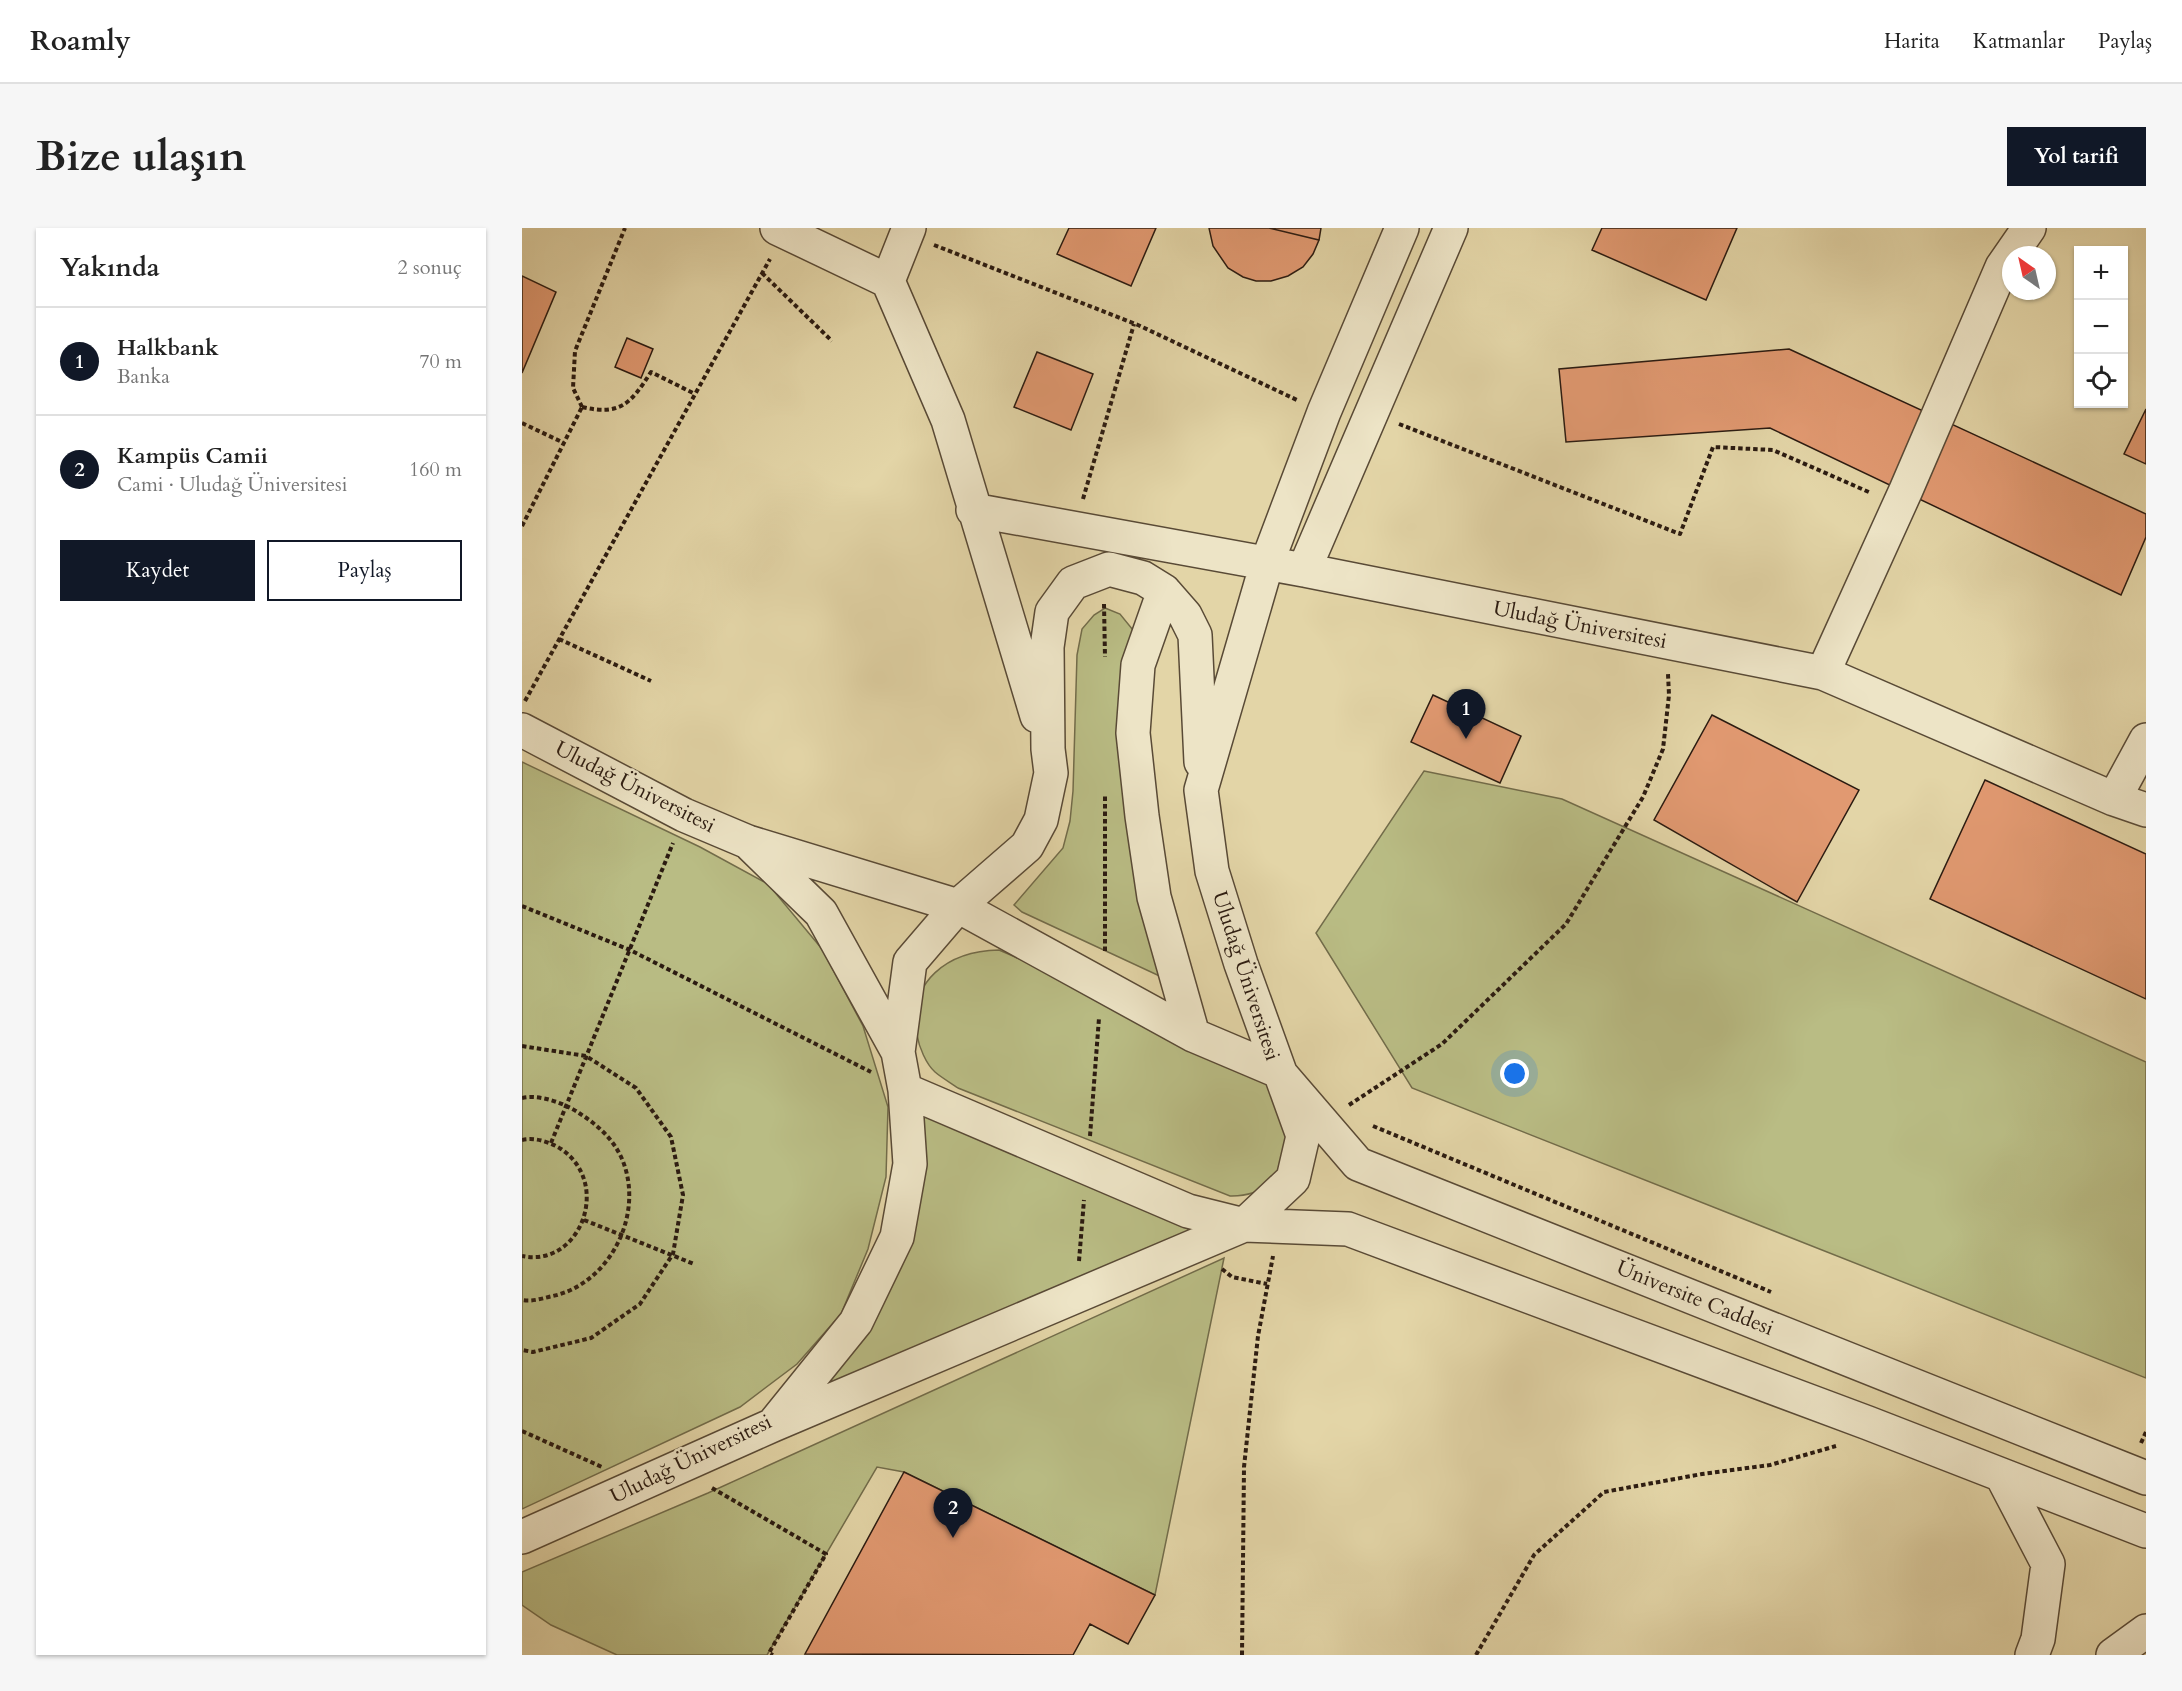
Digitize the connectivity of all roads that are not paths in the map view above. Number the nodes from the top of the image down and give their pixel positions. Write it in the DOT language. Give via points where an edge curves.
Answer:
graph roads {
  1 [pos="1402,228"];
  2 [pos="1451,228"];
  3 [pos="2029,228"];
  4 [pos="781,230"];
  5 [pos="908,231"];
  6 [pos="888,281"];
  7 [pos="973,510"];
  8 [pos="1267,563"];
  9 [pos="1304,570"];
  10 [pos="1164,591"];
  11 [pos="1822,673"];
  12 [pos="522,730"];
  13 [pos="2146,740"];
  14 [pos="1048,749"];
  15 [pos="1203,784"];
  16 [pos="2114,800"];
  17 [pos="2146,810"];
  18 [pos="748,842"];
  19 [pos="958,906"];
  20 [pos="1193,1035"];
  21 [pos="898,1052"];
  22 [pos="1278,1071"];
  23 [pos="905,1090"];
  24 [pos="1244,1225"];
  25 [pos="773,1425"];
  26 [pos="2002,1476"];
  27 [pos="2146,1478"];
  28 [pos="2146,1531"];
  29 [pos="522,1537"];
  30 [pos="2146,1632"];
  31 [pos="2032,1655"];
  32 [pos="2113,1655"];
  1 -- 8 [label="street, Uludağ Üniversitesi" via="1324,412"];
  2 -- 9 [label="street"];
  3 -- 11 [label="street" via="2002,267"];
  4 -- 6 [label="street"];
  5 -- 6 [label="street"];
  6 -- 7 [label="street" via="948,420"];
  7 -- 8 [label="street, Uludağ Üniversitesi"];
  7 -- 14 [label="street"];
  8 -- 9 [label="street, Uludağ Üniversitesi"];
  8 -- 15 [label="street, Uludağ Üniversitesi"];
  9 -- 11 [label="street, Uludağ Üniversitesi"];
  10 -- 14 [label="street" via="1143,578 1109,569 1073,583 1052,612 1047,647"];
  10 -- 15 [label="street" via="1185,615 1195,635"];
  10 -- 20 [label="street" via="1138,664 1133,733 1154,897"];
  11 -- 16 [label="street, Uludağ Üniversitesi"];
  12 -- 18 [label="street, Uludağ Üniversitesi" via="684,815"];
  13 -- 16 [label="street"];
  14 -- 19 [label="street" via="1051,773 1041,820 1027,846"];
  15 -- 22 [label="street, Uludağ Üniversitesi" via="1212,871"];
  16 -- 17 [label="street, Uludağ Üniversitesi"];
  18 -- 19 [label="street, Uludağ Üniversitesi"];
  18 -- 21 [label="street, Uludağ Üniversitesi" via="822,914"];
  19 -- 20 [label="street, Uludağ Üniversitesi"];
  19 -- 21 [label="street" via="910,962"];
  20 -- 22 [label="street, Uludağ Üniversitesi"];
  21 -- 23 [label="street, Uludağ Üniversitesi"];
  22 -- 24 [label="street" via="1303,1136 1293,1179"];
  22 -- 27 [label="street, Üniversite Caddesi" via="1358,1164"];
  23 -- 24 [label="street" via="1188,1211"];
  23 -- 25 [label="street, Uludağ Üniversitesi" via="910,1164 897,1237 855,1322"];
  24 -- 25 [label="street"];
  24 -- 26 [label="street" via="1348,1228"];
  25 -- 29 [label="street, Uludağ Üniversitesi"];
  26 -- 28 [label="street"];
  26 -- 31 [label="street" via="2048,1564 2038,1639"];
  30 -- 32 [label="street"];
}
